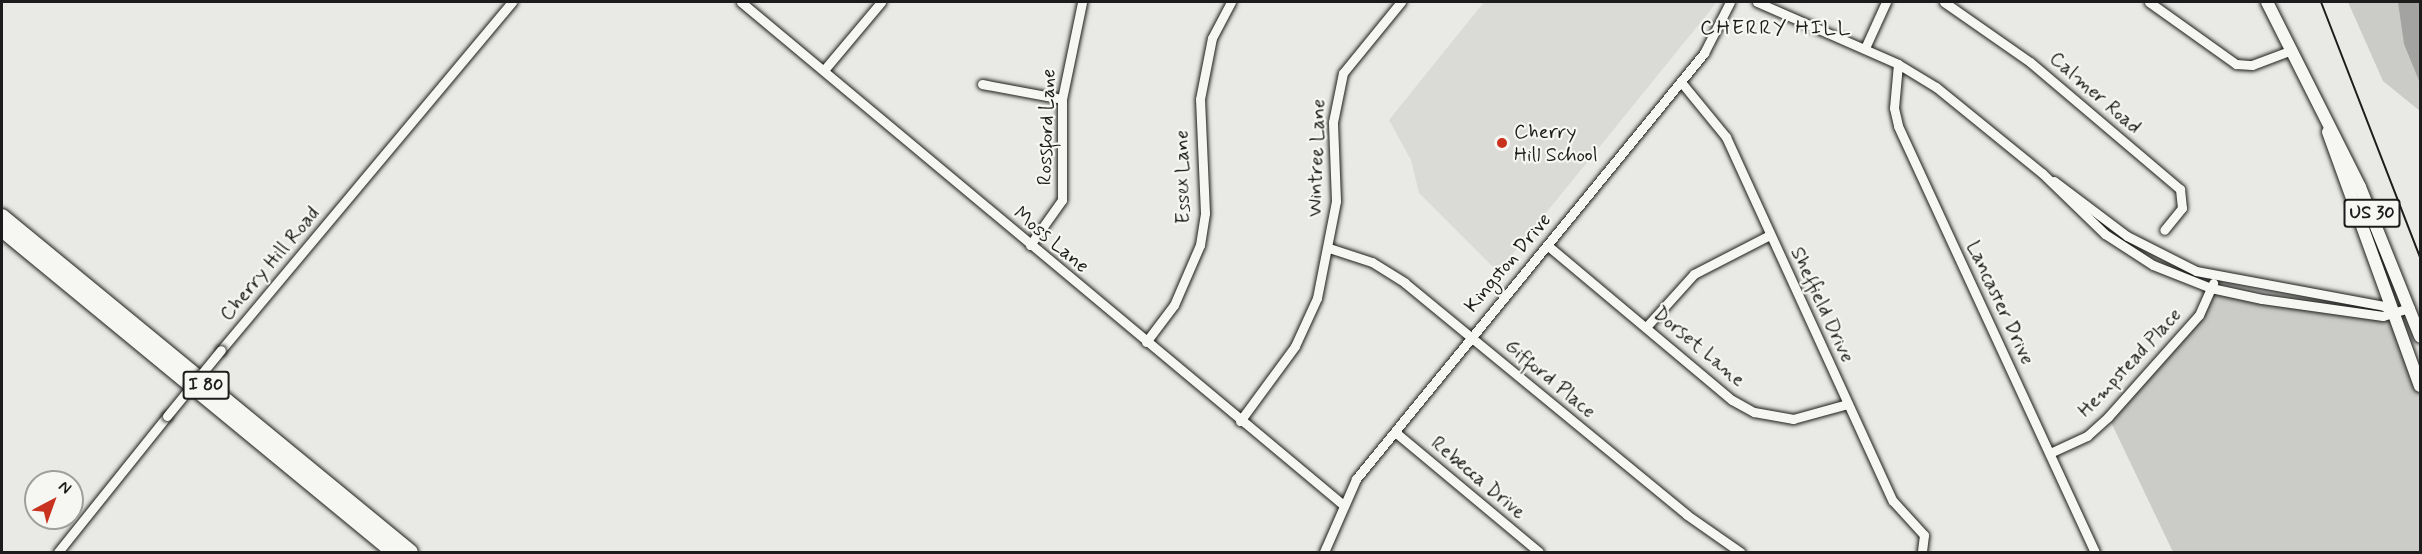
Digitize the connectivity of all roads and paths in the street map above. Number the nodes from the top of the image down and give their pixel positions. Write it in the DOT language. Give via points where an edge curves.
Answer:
graph roads {
  1 [pos="512,2"];
  2 [pos="741,2"];
  3 [pos="1082,2"];
  4 [pos="1231,2"];
  5 [pos="1401,2"];
  6 [pos="1730,2"];
  7 [pos="1762,2"];
  8 [pos="1886,2"];
  9 [pos="1944,2"];
  10 [pos="2149,2"];
  11 [pos="2267,2"];
  12 [pos="877,3"];
  13 [pos="1864,48"];
  14 [pos="2292,50"];
  15 [pos="1898,64"];
  16 [pos="824,70"];
  17 [pos="1681,81"];
  18 [pos="982,84"];
  19 [pos="1062,99"];
  20 [pos="2325,122"];
  21 [pos="2042,173"];
  22 [pos="2,216"];
  23 [pos="2,230"];
  24 [pos="2164,230"];
  25 [pos="1770,235"];
  26 [pos="1030,245"];
  27 [pos="1547,245"];
  28 [pos="1329,248"];
  29 [pos="2215,277"];
  30 [pos="2211,288"];
  31 [pos="2410,308"];
  32 [pos="2393,312"];
  33 [pos="1647,326"];
  34 [pos="1470,336"];
  35 [pos="2421,336"];
  36 [pos="1146,342"];
  37 [pos="2421,386"];
  38 [pos="1848,404"];
  39 [pos="1240,421"];
  40 [pos="1395,432"];
  41 [pos="2050,453"];
  42 [pos="1341,503"];
  43 [pos="1924,549"];
  44 [pos="58,552"];
  45 [pos="393,552"];
  46 [pos="411,552"];
  47 [pos="1323,552"];
  48 [pos="1539,552"];
  49 [pos="1740,552"];
  50 [pos="2095,552"];
  1 -- 44 [label="street, Cherry Hill Road, bridge"];
  2 -- 16 [label="street, Moss Lane"];
  3 -- 19 [label="street, Rossford Lane"];
  4 -- 36 [label="street, Essex Lane" via="1212,38 1200,99 1204,213 1200,244 1174,305"];
  5 -- 28 [label="street, Wintree Lane" via="1343,72 1335,96 1336,201"];
  6 -- 17 [label="street, Kingston Drive" via="1704,53"];
  7 -- 13 [label="street"];
  8 -- 13 [label="street"];
  9 -- 24 [label="street, Calmer Road" via="2030,62 2180,189 2182,208"];
  10 -- 14 [label="street" via="2236,64 2252,65"];
  11 -- 14 [label="main road, US 30"];
  12 -- 16 [label="street"];
  13 -- 15 [label="street"];
  14 -- 20 [label="main road, US 30"];
  15 -- 21 [label="street" via="1955,102"];
  15 -- 41 [label="street, Lancaster Drive" via="1894,108 1898,126"];
  16 -- 26 [label="street, Moss Lane"];
  17 -- 25 [label="street, Sheffield Drive" via="1726,137"];
  17 -- 27 [label="street, Kingston Drive"];
  18 -- 19 [label="street"];
  19 -- 26 [label="street, Rossford Lane" via="1062,200"];
  20 -- 31 [label="main road, US 30" via="2361,187"];
  20 -- 32 [label="main road, US 30"];
  21 -- 29 [label="street" via="2127,236"];
  21 -- 30 [label="street" via="2121,246"];
  22 -- 46 [label="highway, I 80"];
  23 -- 45 [label="highway, I 80"];
  25 -- 33 [label="street" via="1694,274"];
  25 -- 38 [label="street, Sheffield Drive"];
  26 -- 36 [label="street, Moss Lane"];
  27 -- 33 [label="street, Dorset Lane"];
  27 -- 34 [label="street, Kingston Drive"];
  28 -- 34 [label="street, Gifford Place" via="1391,272"];
  28 -- 39 [label="street, Wintree Lane" via="1317,298 1295,346"];
  29 -- 30 [label="street, Hempstead Place"];
  29 -- 32 [label="street" via="2385,306"];
  30 -- 32 [label="street" via="2383,316"];
  30 -- 41 [label="street, Hempstead Place" via="2199,315 2108,417 2087,435"];
  31 -- 32 [label="street"];
  31 -- 35 [label="main road, US 30"];
  32 -- 37 [label="main road, US 30"];
  33 -- 38 [label="street, Dorset Lane" via="1754,412 1793,419"];
  34 -- 40 [label="street, Kingston Drive"];
  34 -- 49 [label="street, Gifford Place" via="1687,515"];
  36 -- 39 [label="street, Moss Lane"];
  38 -- 43 [label="street, Sheffield Drive" via="1893,501 1921,531"];
  39 -- 42 [label="street, Moss Lane"];
  40 -- 42 [label="street, Kingston Drive"];
  40 -- 48 [label="street, Rebecca Drive"];
  41 -- 50 [label="street, Lancaster Drive"];
  42 -- 47 [label="street, Kingston Drive"];
}
